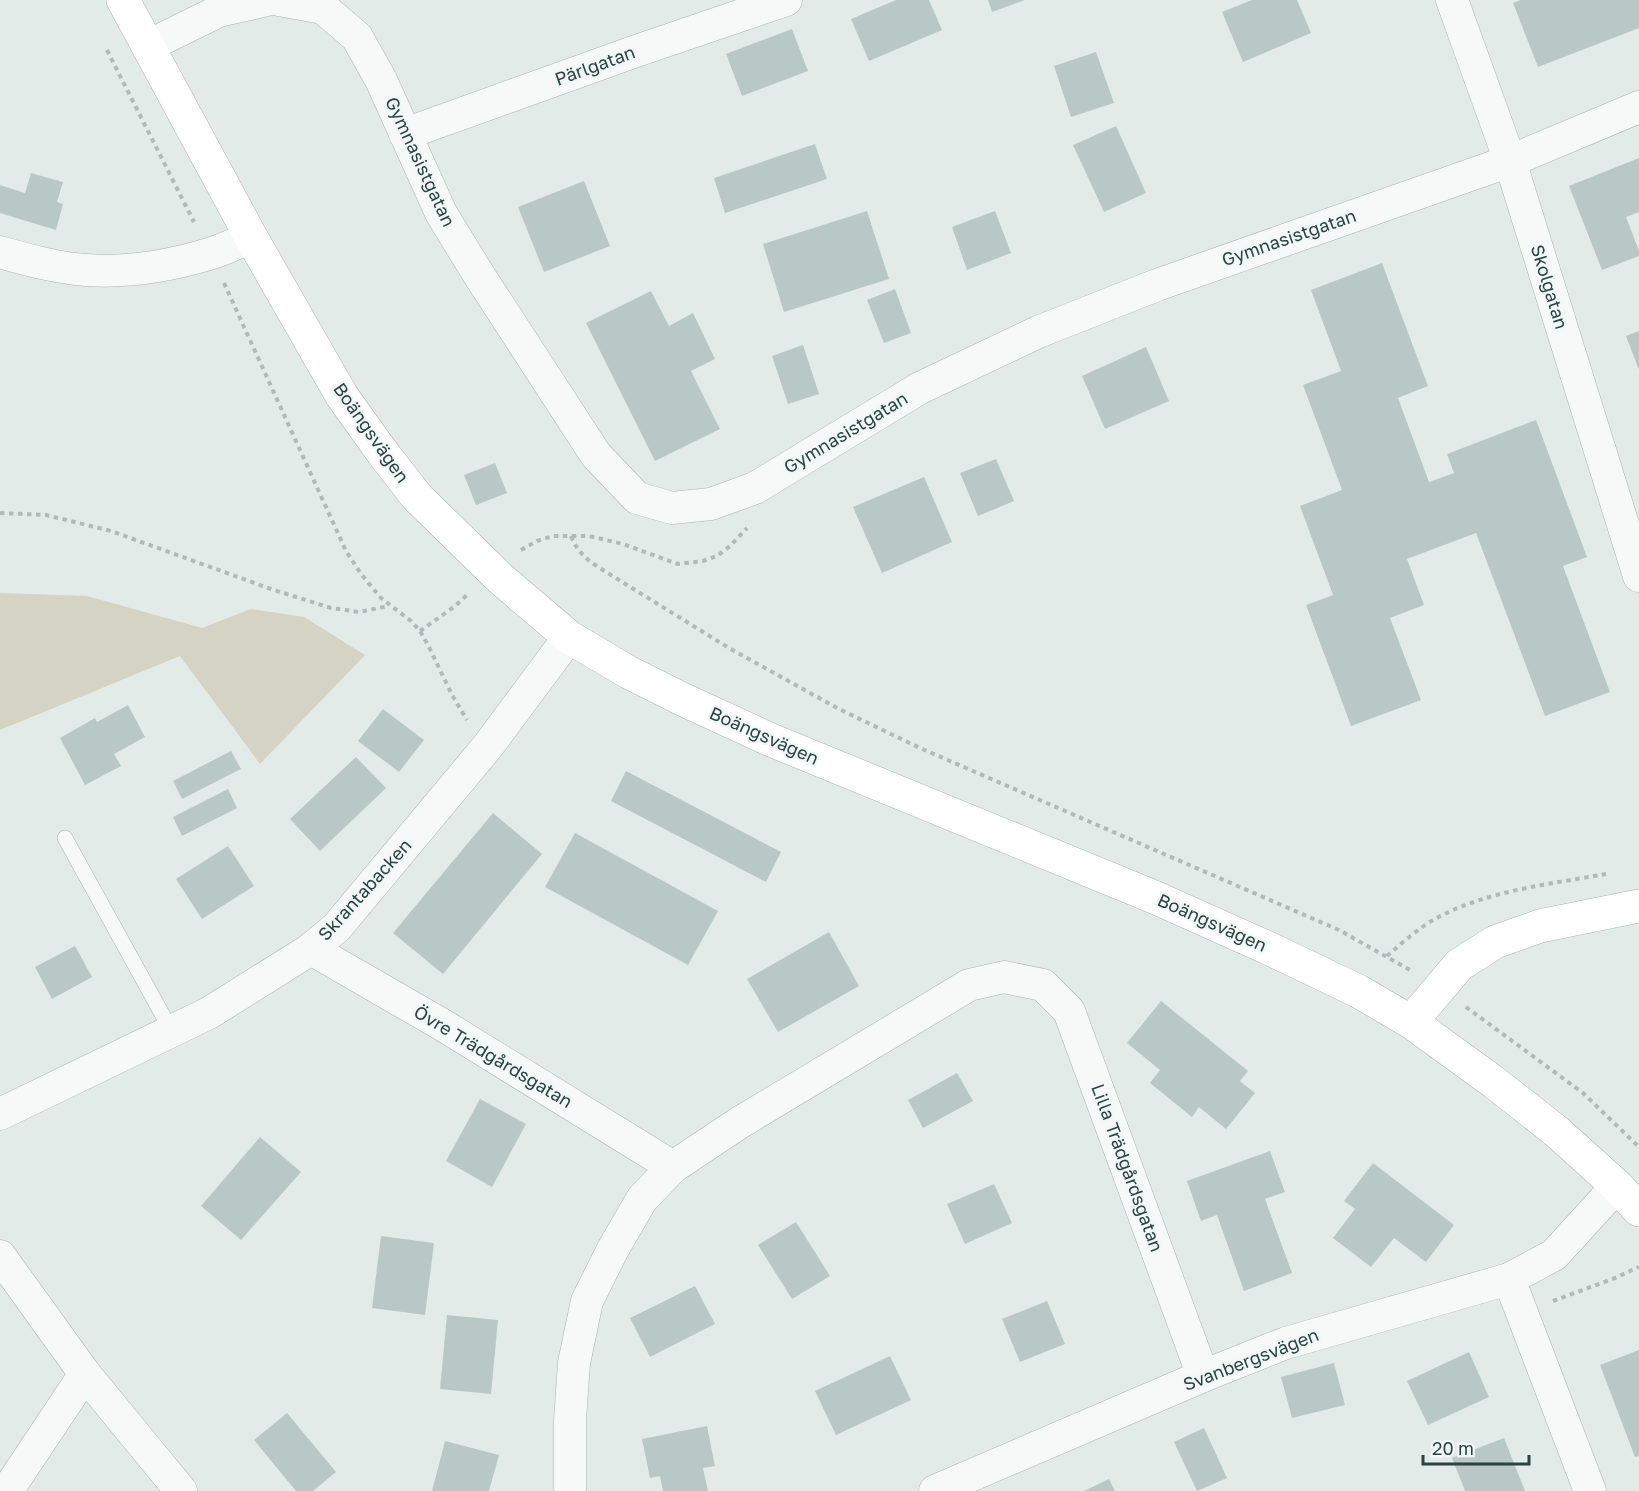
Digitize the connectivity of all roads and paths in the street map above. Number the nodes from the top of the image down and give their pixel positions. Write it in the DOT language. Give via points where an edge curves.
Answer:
graph roads {
  1 [pos="123,0"];
  2 [pos="267,0"];
  3 [pos="279,0"];
  4 [pos="786,0"];
  5 [pos="1452,0"];
  6 [pos="324,4"];
  7 [pos="148,46"];
  8 [pos="106,47"];
  9 [pos="1639,107"];
  10 [pos="405,134"];
  11 [pos="1510,160"];
  12 [pos="251,237"];
  13 [pos="0,252"];
  14 [pos="210,254"];
  15 [pos="0,513"];
  16 [pos="521,550"];
  17 [pos="1639,576"];
  18 [pos="472,591"];
  19 [pos="390,606"];
  20 [pos="420,631"];
  21 [pos="569,637"];
  22 [pos="488,746"];
  23 [pos="65,838"];
  24 [pos="1639,906"];
  25 [pos="311,949"];
  26 [pos="1439,989"];
  27 [pos="1411,1022"];
  28 [pos="172,1032"];
  29 [pos="0,1114"];
  30 [pos="1639,1147"];
  31 [pos="673,1167"];
  32 [pos="1617,1186"];
  33 [pos="1639,1210"];
  34 [pos="0,1256"];
  35 [pos="1639,1267"];
  36 [pos="1509,1280"];
  37 [pos="1522,1312"];
  38 [pos="85,1374"];
  39 [pos="1203,1376"];
  40 [pos="7,1491"];
  41 [pos="181,1491"];
  42 [pos="570,1491"];
  43 [pos="935,1491"];
  44 [pos="1590,1491"];
  1 -- 7 [label="street, Boängsvägen"];
  2 -- 7 [label="street" via="219,11"];
  3 -- 6 [label="street, Gymnasistgatan"];
  4 -- 10 [label="street, Pärlgatan"];
  5 -- 11 [label="street, Skolgatan"];
  6 -- 10 [label="street, Gymnasistgatan" via="357,37"];
  7 -- 12 [label="street, Boängsvägen"];
  8 -- 14 [label="path"];
  9 -- 11 [label="street, Gymnasistgatan"];
  10 -- 11 [label="street, Gymnasistgatan" via="441,213 596,455 637,498 672,508 711,504 755,488 920,388 1038,332 1157,285"];
  11 -- 17 [label="street, Skolgatan"];
  12 -- 14 [label="street"];
  12 -- 21 [label="street, Boängsvägen" via="342,396 417,497 501,579"];
  13 -- 14 [label="street" via="83,270 121,271"];
  14 -- 19 [label="path" via="346,551"];
  15 -- 19 [label="path" via="46,515 103,529 331,608 359,612"];
  16 -- 26 [label="path" via="545,538 571,536 576,549 598,567 839,710 1339,930"];
  18 -- 20 [label="path"];
  19 -- 20 [label="path"];
  20 -- 22 [label="path" via="452,695"];
  21 -- 22 [label="street, Skrantabacken"];
  21 -- 27 [label="street, Boängsvägen" via="684,700 1154,897 1358,991"];
  22 -- 25 [label="street, Skrantabacken" via="337,927"];
  23 -- 28 [label="lane"];
  24 -- 26 [label="street" via="1540,926 1495,942 1459,965"];
  25 -- 28 [label="street, Skrantabacken" via="209,1014"];
  25 -- 31 [label="street, Övre Trädgårdsgatan"];
  26 -- 27 [label="street"];
  26 -- 30 [label="path" via="1583,1093"];
  27 -- 32 [label="street, Boängsvägen" via="1556,1131"];
  28 -- 29 [label="street, Skrantabacken"];
  31 -- 39 [label="street, Lilla Trädgårdsgatan" via="739,1123 969,986 1004,976 1043,984 1069,1011"];
  31 -- 42 [label="street" via="642,1199 587,1301 574,1363"];
  32 -- 33 [label="street, Boängsvägen"];
  32 -- 36 [label="street, Svanbergsvägen" via="1554,1255"];
  34 -- 38 [label="street"];
  35 -- 37 [label="path"];
  36 -- 37 [label="street"];
  36 -- 39 [label="street, Svanbergsvägen" via="1286,1343"];
  37 -- 44 [label="street"];
  38 -- 40 [label="street"];
  38 -- 41 [label="street"];
  39 -- 43 [label="street, Svanbergsvägen"];
}
